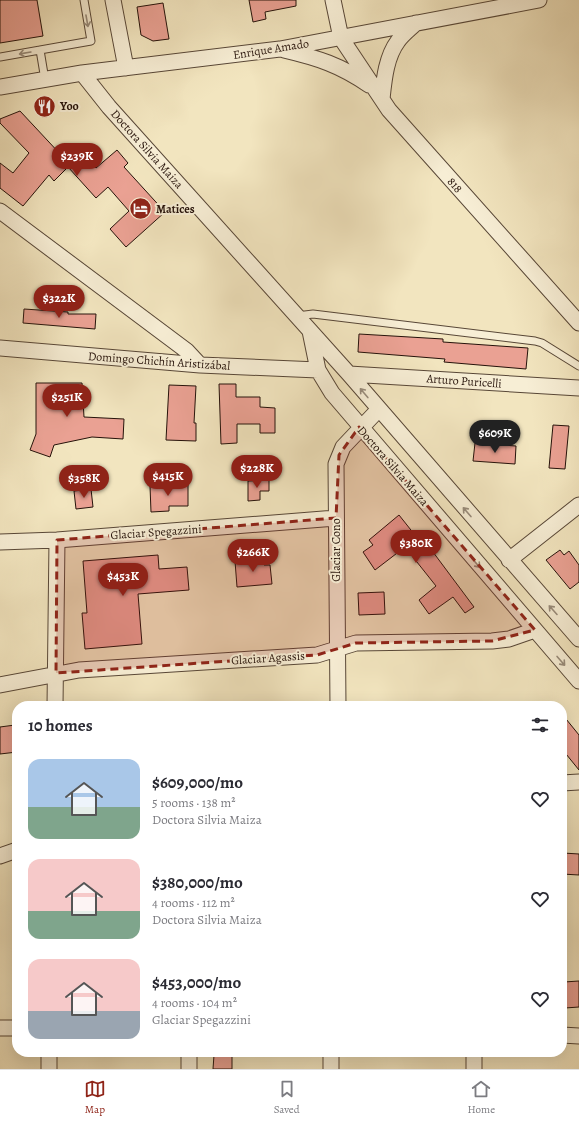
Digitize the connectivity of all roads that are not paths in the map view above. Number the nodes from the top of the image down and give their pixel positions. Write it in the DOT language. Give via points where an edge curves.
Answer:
graph roads {
  1 [pos="84,0"];
  2 [pos="113,0"];
  3 [pos="333,0"];
  4 [pos="539,0"];
  5 [pos="416,23"];
  6 [pos="341,38"];
  7 [pos="280,49"];
  8 [pos="40,50"];
  9 [pos="0,57"];
  10 [pos="126,68"];
  11 [pos="82,73"];
  12 [pos="45,80"];
  13 [pos="0,87"];
  14 [pos="380,95"];
  15 [pos="0,211"];
  16 [pos="297,316"];
  17 [pos="579,323"];
  18 [pos="310,330"];
  19 [pos="0,348"];
  20 [pos="200,365"];
  21 [pos="579,366"];
  22 [pos="318,370"];
  23 [pos="348,374"];
  24 [pos="579,388"];
  25 [pos="378,409"];
  26 [pos="359,427"];
  27 [pos="579,505"];
  28 [pos="336,518"];
  29 [pos="57,540"];
  30 [pos="0,542"];
  31 [pos="509,560"];
  32 [pos="535,630"];
  33 [pos="579,639"];
  34 [pos="337,649"];
  35 [pos="56,673"];
  36 [pos="579,681"];
  37 [pos="0,685"];
  38 [pos="55,701"];
  39 [pos="338,701"];
  40 [pos="567,782"];
  41 [pos="579,782"];
  42 [pos="12,852"];
  43 [pos="0,856"];
  44 [pos="0,1028"];
  45 [pos="12,1028"];
  46 [pos="567,1035"];
  47 [pos="579,1036"];
  48 [pos="49,1057"];
  49 [pos="189,1057"];
  50 [pos="331,1057"];
  51 [pos="474,1057"];
  52 [pos="49,1069"];
  53 [pos="189,1069"];
  54 [pos="331,1069"];
  55 [pos="474,1069"];
  1 -- 8 [label="lane, one-way" via="91,42"];
  2 -- 10 [label="street"];
  3 -- 6 [label="street"];
  4 -- 5 [label="street, Enrique Amado"];
  5 -- 6 [label="street, Enrique Amado"];
  5 -- 14 [label="street" via="398,41"];
  6 -- 7 [label="street, Enrique Amado"];
  6 -- 14 [label="street, 818"];
  7 -- 10 [label="street, Enrique Amado"];
  7 -- 14 [label="street" via="323,60 352,73"];
  8 -- 9 [label="lane, one-way"];
  8 -- 12 [label="lane"];
  10 -- 11 [label="street, Enrique Amado"];
  11 -- 12 [label="street, Enrique Amado"];
  11 -- 16 [label="street, Doctora Silvia Maiza" via="109,107"];
  12 -- 13 [label="street, Enrique Amado"];
  14 -- 17 [label="street, 818" via="455,185"];
  15 -- 20 [label="street" via="187,351"];
  16 -- 18 [label="street, Doctora Silvia Maiza"];
  16 -- 21 [label="lane" via="313,314 534,341 542,343"];
  18 -- 22 [label="street, Doctora Silvia Maiza"];
  18 -- 23 [label="street, Doctora Silvia Maiza"];
  19 -- 20 [label="street, Domingo Chichín Aristizábal"];
  20 -- 22 [label="street, Domingo Chichín Aristizábal"];
  22 -- 26 [label="street, Doctora Silvia Maiza" via="332,393"];
  23 -- 24 [label="street, Arturo Puricelli"];
  25 -- 23 [label="street, Doctora Silvia Maiza, one-way"];
  25 -- 26 [label="street, Glaciar Cono"];
  31 -- 25 [label="street, Doctora Silvia Maiza, one-way"];
  26 -- 28 [label="street, Glaciar Cono" via="338,454"];
  26 -- 32 [label="street, Doctora Silvia Maiza, one-way"];
  27 -- 31 [label="street"];
  28 -- 29 [label="street, Glaciar Spegazzini"];
  28 -- 34 [label="street, Glaciar Cono"];
  29 -- 30 [label="street, Glaciar Spegazzini"];
  29 -- 35 [label="street"];
  33 -- 31 [label="street, Doctora Silvia Maiza, one-way"];
  32 -- 34 [label="street, Glaciar Agassis" via="509,639 492,641 356,643"];
  32 -- 36 [label="street, Doctora Silvia Maiza, one-way"];
  34 -- 35 [label="street, Glaciar Agassis" via="317,655"];
  34 -- 39 [label="street, Glaciar Cono"];
  35 -- 37 [label="street, Glaciar Agassis"];
  35 -- 38 [label="street"];
  40 -- 41 [label="street"];
  42 -- 43 [label="street"];
  44 -- 45 [label="street"];
  46 -- 47 [label="street"];
  48 -- 52 [label="street"];
  49 -- 53 [label="street"];
  50 -- 54 [label="street"];
  51 -- 55 [label="street"];
}
